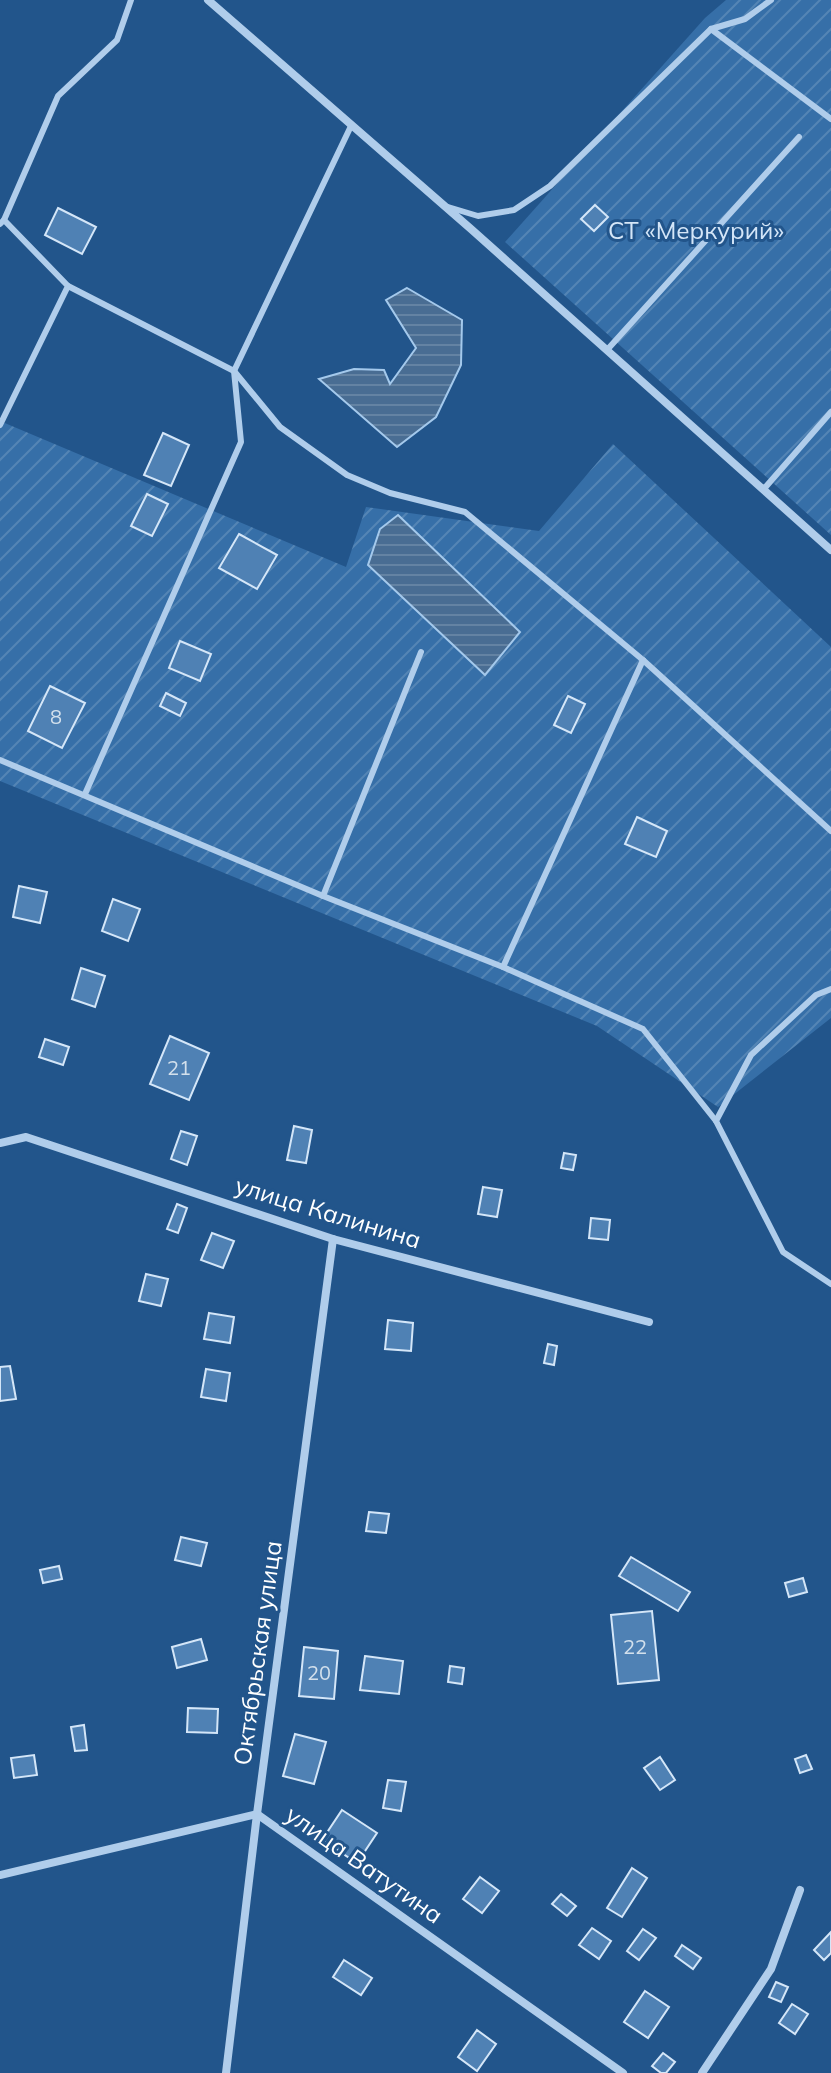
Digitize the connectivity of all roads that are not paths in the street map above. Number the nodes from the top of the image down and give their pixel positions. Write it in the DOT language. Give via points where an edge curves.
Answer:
graph roads {
  1 [pos="131,0"];
  2 [pos="208,0"];
  3 [pos="771,0"];
  4 [pos="711,29"];
  5 [pos="831,119"];
  6 [pos="351,126"];
  7 [pos="799,137"];
  8 [pos="444,206"];
  9 [pos="2,222"];
  10 [pos="68,286"];
  11 [pos="607,350"];
  12 [pos="234,371"];
  13 [pos="831,412"];
  14 [pos="0,425"];
  15 [pos="763,490"];
  16 [pos="831,550"];
  17 [pos="421,652"];
  18 [pos="643,660"];
  19 [pos="0,760"];
  20 [pos="85,794"];
  21 [pos="831,831"];
  22 [pos="323,896"];
  23 [pos="503,967"];
  24 [pos="831,989"];
  25 [pos="716,1121"];
  26 [pos="0,1143"];
  27 [pos="333,1239"];
  28 [pos="831,1284"];
  29 [pos="649,1322"];
  30 [pos="257,1814"];
  31 [pos="0,1875"];
  32 [pos="800,1890"];
  33 [pos="226,2073"];
  34 [pos="623,2073"];
  35 [pos="702,2073"];
  1 -- 9 [label="lane" via="117,40 58,96"];
  2 -- 6 [label="street"];
  3 -- 4 [label="lane" via="745,19"];
  4 -- 5 [label="lane"];
  4 -- 8 [label="lane" via="550,186 514,210 478,216"];
  6 -- 8 [label="street"];
  6 -- 12 [label="lane"];
  7 -- 11 [label="lane"];
  8 -- 11 [label="street"];
  9 -- 10 [label="lane"];
  10 -- 12 [label="lane"];
  10 -- 14 [label="lane"];
  11 -- 15 [label="street"];
  12 -- 18 [label="lane" via="280,427 347,475 390,493 465,512"];
  12 -- 20 [label="lane" via="241,442"];
  13 -- 15 [label="lane"];
  15 -- 16 [label="street"];
  17 -- 22 [label="lane"];
  18 -- 21 [label="lane"];
  18 -- 23 [label="lane"];
  19 -- 20 [label="lane"];
  20 -- 22 [label="lane"];
  22 -- 23 [label="lane"];
  23 -- 25 [label="lane" via="643,1029"];
  24 -- 25 [label="lane" via="816,995 751,1055"];
  25 -- 28 [label="lane" via="783,1252"];
  26 -- 27 [label="street, улица Калинина" via="26,1137"];
  27 -- 29 [label="street, улица Калинина"];
  27 -- 30 [label="street, Октябрьская улица"];
  30 -- 31 [label="street, улица Ватутина"];
  30 -- 33 [label="street, Октябрьская улица"];
  30 -- 34 [label="street, улица Ватутина"];
  32 -- 35 [label="street" via="771,1969"];
}
